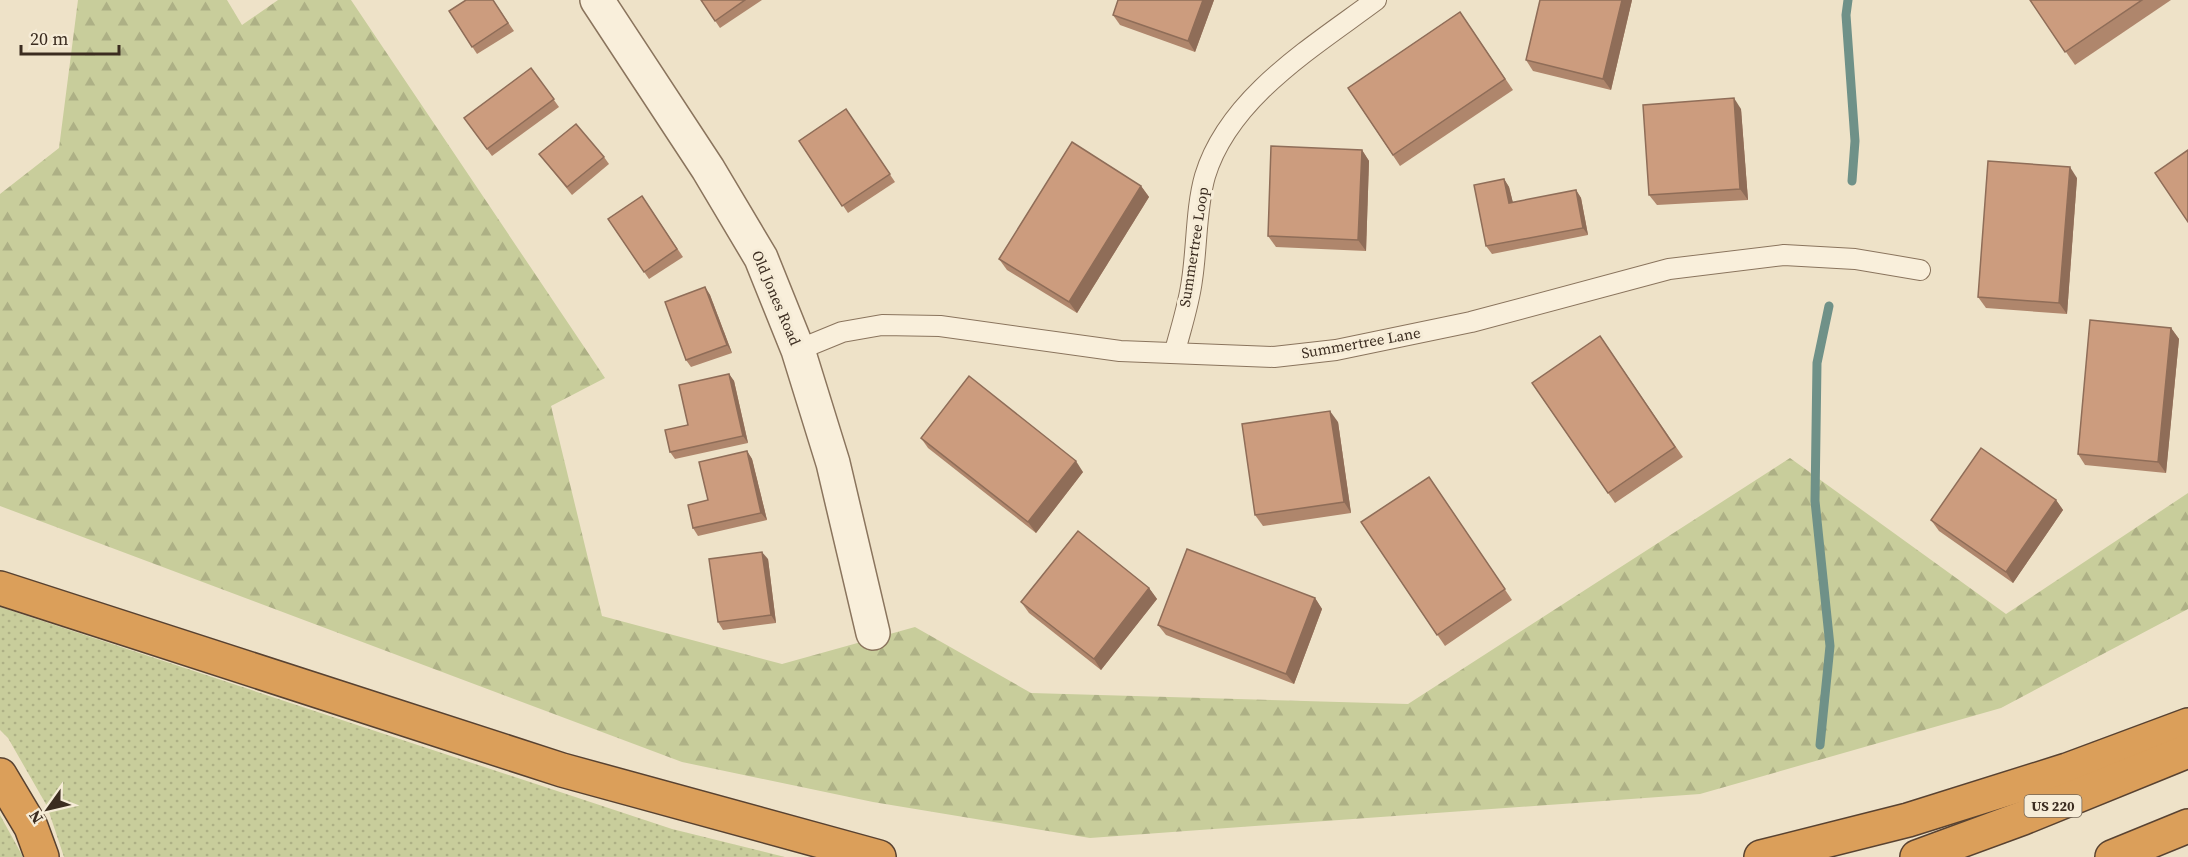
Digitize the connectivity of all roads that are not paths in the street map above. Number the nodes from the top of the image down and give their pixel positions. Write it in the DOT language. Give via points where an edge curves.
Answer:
graph roads {
  1 [pos="597,0"];
  2 [pos="1376,0"];
  3 [pos="1920,270"];
  4 [pos="798,350"];
  5 [pos="1175,351"];
  6 [pos="0,588"];
  7 [pos="873,633"];
  8 [pos="2188,725"];
  9 [pos="2188,751"];
  10 [pos="0,775"];
  11 [pos="2188,826"];
  12 [pos="42,857"];
  13 [pos="879,857"];
  14 [pos="1761,857"];
  15 [pos="1917,857"];
  16 [pos="2112,857"];
  1 -- 4 [label="street, Old Jones Road" via="708,169 761,258"];
  2 -- 5 [label="lane, Summertree Loop" via="1278,75 1219,141 1204,178 1192,283"];
  3 -- 5 [label="lane, Summertree Lane" via="1855,259 1784,255 1669,269 1471,322 1336,351 1275,357"];
  4 -- 5 [label="lane, Summertree Lane" via="842,332 882,325 940,327 1120,351"];
  4 -- 7 [label="street, Old Jones Road" via="833,463"];
  6 -- 13 [label="highway" via="562,770"];
  8 -- 14 [label="highway" via="2067,770 1908,820"];
  9 -- 15 [label="highway, US 220"];
  10 -- 12 [label="highway" via="31,827"];
  11 -- 16 [label="highway"];
}
